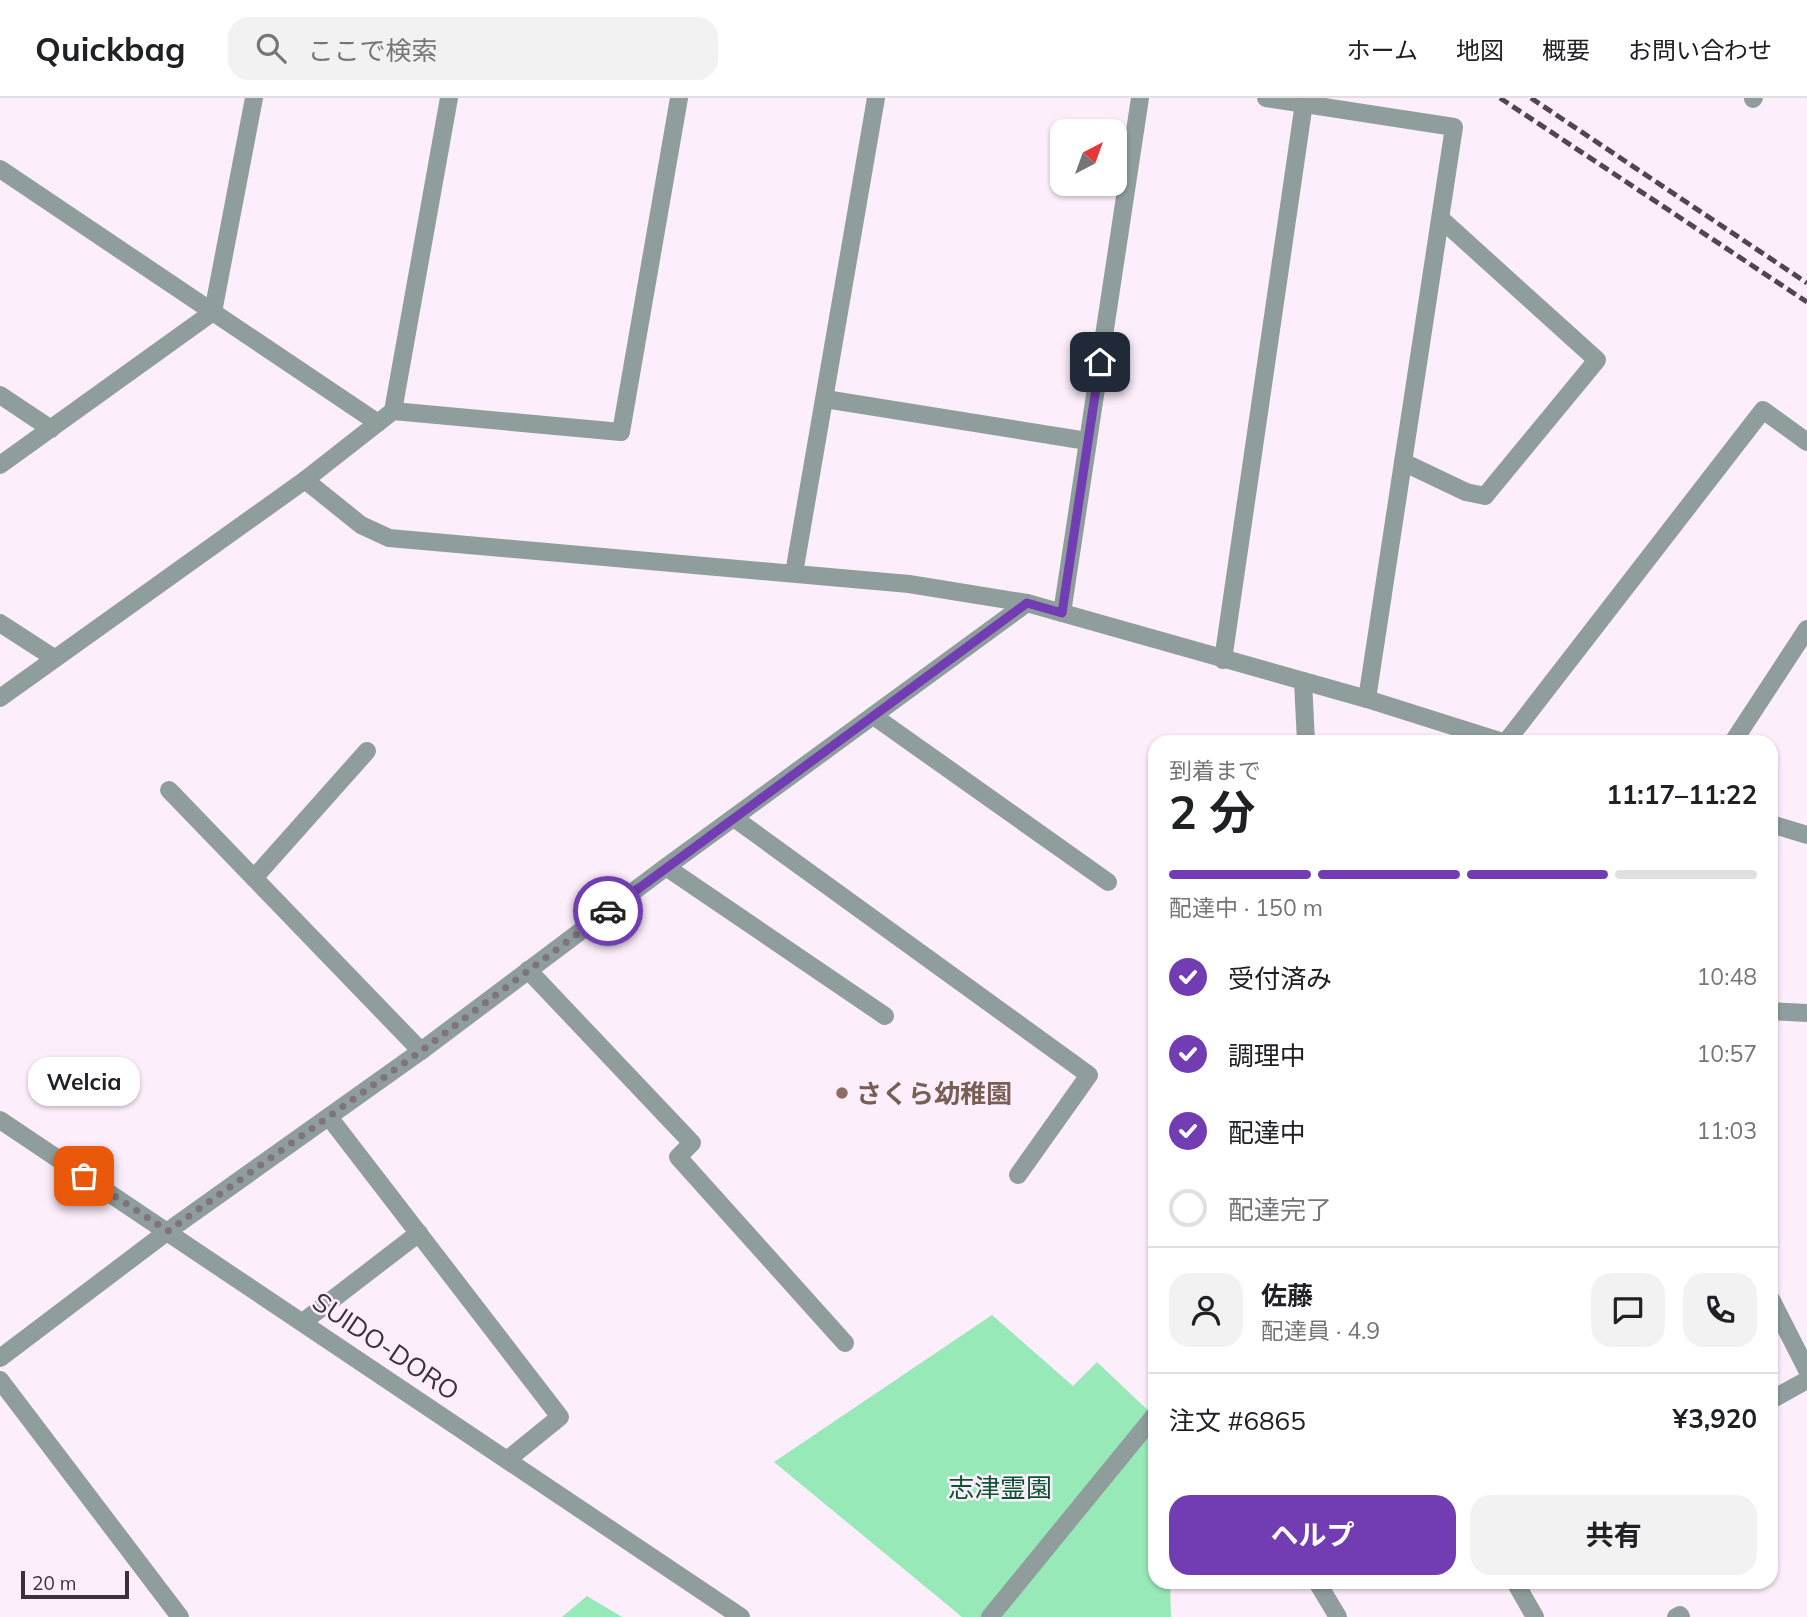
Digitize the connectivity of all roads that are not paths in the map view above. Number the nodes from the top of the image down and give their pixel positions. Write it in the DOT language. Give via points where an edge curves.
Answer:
graph roads {
  1 [pos="449,98"];
  2 [pos="679,98"];
  3 [pos="876,98"];
  4 [pos="1140,98"];
  5 [pos="1266,98"];
  6 [pos="248,101"];
  7 [pos="1304,103"];
  8 [pos="0,169"];
  9 [pos="1441,219"];
  10 [pos="213,312"];
  11 [pos="0,395"];
  12 [pos="825,400"];
  13 [pos="393,411"];
  14 [pos="378,423"];
  15 [pos="51,429"];
  16 [pos="1087,441"];
  17 [pos="1807,442"];
  18 [pos="1403,462"];
  19 [pos="0,465"];
  20 [pos="305,480"];
  21 [pos="794,573"];
  22 [pos="1027,603"];
  23 [pos="1062,613"];
  24 [pos="0,623"];
  25 [pos="1807,629"];
  26 [pos="54,659"];
  27 [pos="1223,660"];
  28 [pos="1303,681"];
  29 [pos="0,698"];
  30 [pos="1367,699"];
  31 [pos="875,717"];
  32 [pos="1306,735"];
  33 [pos="1482,735"];
  34 [pos="1509,735"];
  35 [pos="1738,735"];
  36 [pos="367,751"];
  37 [pos="169,790"];
  38 [pos="734,818"];
  39 [pos="1778,826"];
  40 [pos="1807,835"];
  41 [pos="666,867"];
  42 [pos="254,878"];
  43 [pos="1108,882"];
  44 [pos="528,970"];
  45 [pos="1778,1011"];
  46 [pos="1807,1013"];
  47 [pos="885,1016"];
  48 [pos="421,1051"];
  49 [pos="329,1117"];
  50 [pos="0,1120"];
  51 [pos="1018,1175"];
  52 [pos="168,1231"];
  53 [pos="419,1233"];
  54 [pos="1778,1313"];
  55 [pos="303,1322"];
  56 [pos="845,1343"];
  57 [pos="0,1358"];
  58 [pos="1807,1370"];
  59 [pos="0,1380"];
  60 [pos="1807,1380"];
  61 [pos="1778,1396"];
  62 [pos="1148,1424"];
  63 [pos="508,1460"];
  64 [pos="1321,1589"];
  65 [pos="1519,1589"];
  66 [pos="180,1617"];
  67 [pos="741,1617"];
  68 [pos="990,1617"];
  69 [pos="1338,1617"];
  70 [pos="1535,1617"];
  1 -- 13 [label="street"];
  2 -- 13 [label="street" via="621,432"];
  3 -- 12 [label="street"];
  4 -- 16 [label="street"];
  5 -- 7 [label="street"];
  6 -- 10 [label="street"];
  7 -- 9 [label="street" via="1454,127"];
  7 -- 27 [label="street"];
  8 -- 10 [label="street"];
  9 -- 18 [label="street"];
  9 -- 18 [label="street" via="1597,360 1485,496 1466,492"];
  10 -- 14 [label="street"];
  10 -- 15 [label="street"];
  11 -- 15 [label="street"];
  12 -- 16 [label="street"];
  12 -- 21 [label="street"];
  13 -- 14 [label="street"];
  14 -- 20 [label="street"];
  15 -- 19 [label="street"];
  16 -- 23 [label="street"];
  17 -- 34 [label="street" via="1763,410"];
  18 -- 30 [label="street"];
  20 -- 21 [label="street" via="361,525 388,538"];
  20 -- 26 [label="street"];
  21 -- 22 [label="street" via="909,584"];
  22 -- 23 [label="street"];
  22 -- 31 [label="street"];
  23 -- 27 [label="street"];
  24 -- 26 [label="street"];
  25 -- 35 [label="street"];
  26 -- 29 [label="street"];
  27 -- 28 [label="street"];
  28 -- 30 [label="street"];
  28 -- 32 [label="street"];
  30 -- 33 [label="street"];
  31 -- 38 [label="street"];
  31 -- 43 [label="street"];
  36 -- 42 [label="street"];
  37 -- 42 [label="street"];
  38 -- 41 [label="street"];
  38 -- 51 [label="street" via="1089,1075"];
  39 -- 40 [label="street"];
  41 -- 44 [label="street"];
  41 -- 47 [label="street"];
  42 -- 48 [label="street"];
  44 -- 48 [label="street"];
  44 -- 56 [label="street" via="692,1143 678,1157"];
  45 -- 46 [label="street"];
  48 -- 49 [label="street"];
  49 -- 52 [label="street"];
  49 -- 53 [label="street"];
  50 -- 52 [label="street, SUIDO-DORO"];
  52 -- 55 [label="street, SUIDO-DORO"];
  52 -- 57 [label="street"];
  53 -- 55 [label="street"];
  53 -- 63 [label="street" via="560,1417"];
  54 -- 58 [label="street"];
  55 -- 63 [label="street, SUIDO-DORO"];
  59 -- 66 [label="street"];
  60 -- 61 [label="street"];
  62 -- 68 [label="street"];
  63 -- 67 [label="street, SUIDO-DORO"];
  64 -- 69 [label="street"];
  65 -- 70 [label="street"];
}
